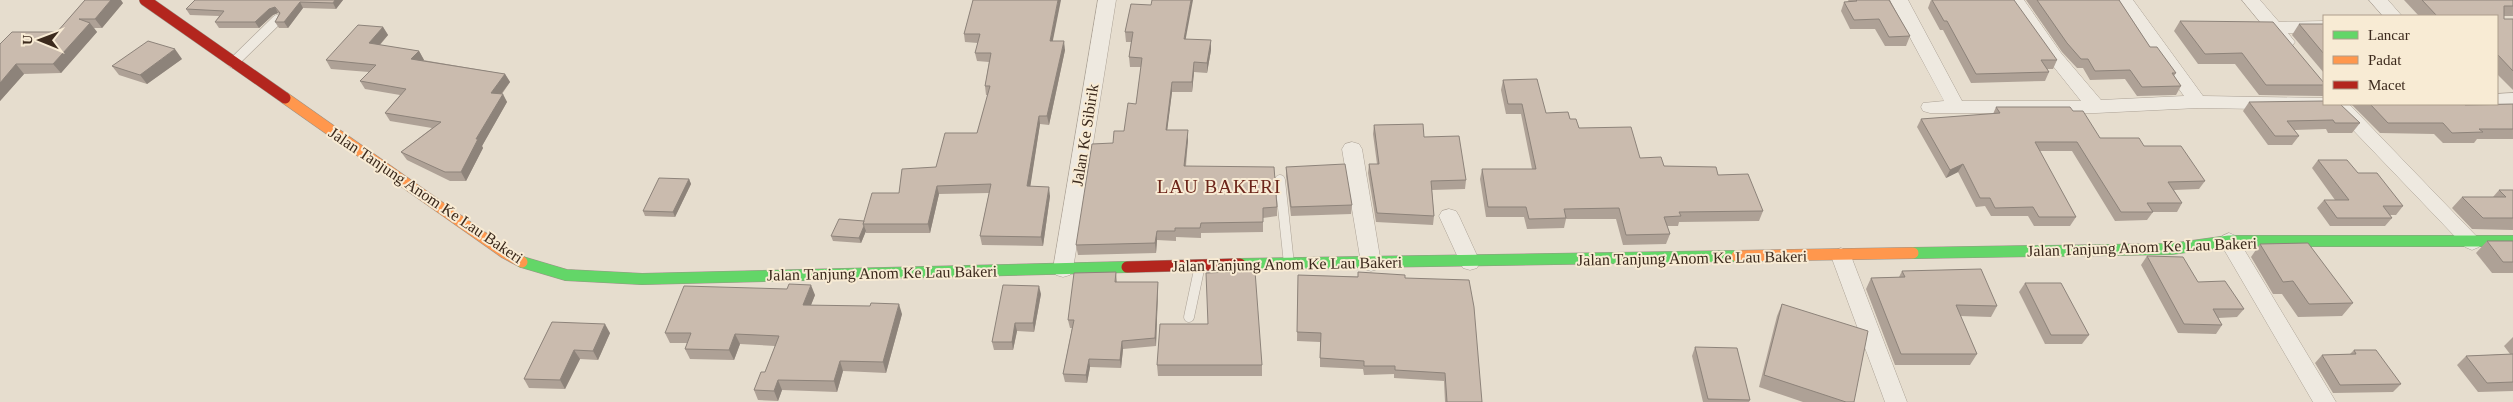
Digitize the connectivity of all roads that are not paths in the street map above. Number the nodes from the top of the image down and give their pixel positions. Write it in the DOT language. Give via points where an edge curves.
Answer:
graph roads {
  1 [pos="146,0"];
  2 [pos="1107,0"];
  3 [pos="1898,0"];
  4 [pos="2015,0"];
  5 [pos="2124,0"];
  6 [pos="2251,0"];
  7 [pos="2378,0"];
  8 [pos="2392,15"];
  9 [pos="277,20"];
  10 [pos="2323,27"];
  11 [pos="2274,28"];
  12 [pos="2299,58"];
  13 [pos="233,62"];
  14 [pos="2513,99"];
  15 [pos="2498,100"];
  16 [pos="2198,102"];
  17 [pos="2323,104"];
  18 [pos="2339,105"];
  19 [pos="1956,106"];
  20 [pos="1930,107"];
  21 [pos="2096,107"];
  22 [pos="1352,149"];
  23 [pos="1280,180"];
  24 [pos="1449,216"];
  25 [pos="2229,241"];
  26 [pos="2513,241"];
  27 [pos="2472,242"];
  28 [pos="1841,256"];
  29 [pos="1470,262"];
  30 [pos="1371,263"];
  31 [pos="1289,264"];
  32 [pos="1200,265"];
  33 [pos="1064,269"];
  34 [pos="1189,317"];
  35 [pos="1896,402"];
  36 [pos="2325,402"];
  1 -- 13 [label="main road, Jalan Tanjung Anom Ke Lau Bakeri"];
  2 -- 33 [label="street, Jalan Ke Sibirik"];
  3 -- 19 [label="street"];
  4 -- 21 [label="street" via="2055,57"];
  5 -- 16 [label="street"];
  6 -- 11 [label="street"];
  7 -- 8 [label="street"];
  9 -- 13 [label="lane"];
  10 -- 11 [label="street"];
  11 -- 12 [label="street"];
  13 -- 33 [label="main road, Jalan Tanjung Anom Ke Lau Bakeri" via="505,254 539,270 577,278 642,279"];
  14 -- 15 [label="street"];
  16 -- 17 [label="street"];
  16 -- 21 [label="street"];
  18 -- 27 [label="street"];
  19 -- 20 [label="street"];
  19 -- 21 [label="street"];
  22 -- 30 [label="street"];
  23 -- 31 [label="lane"];
  24 -- 29 [label="street"];
  25 -- 27 [label="main road, Jalan Tanjung Anom Ke Lau Bakeri"];
  25 -- 28 [label="main road, Jalan Tanjung Anom Ke Lau Bakeri" via="2171,249"];
  25 -- 36 [label="street"];
  26 -- 27 [label="main road, Jalan Tanjung Anom Ke Lau Bakeri"];
  28 -- 29 [label="main road, Jalan Tanjung Anom Ke Lau Bakeri"];
  28 -- 35 [label="street"];
  29 -- 30 [label="main road, Jalan Tanjung Anom Ke Lau Bakeri"];
  30 -- 31 [label="main road, Jalan Tanjung Anom Ke Lau Bakeri"];
  31 -- 32 [label="main road, Jalan Tanjung Anom Ke Lau Bakeri"];
  32 -- 33 [label="main road, Jalan Tanjung Anom Ke Lau Bakeri"];
  32 -- 34 [label="lane"];
}
